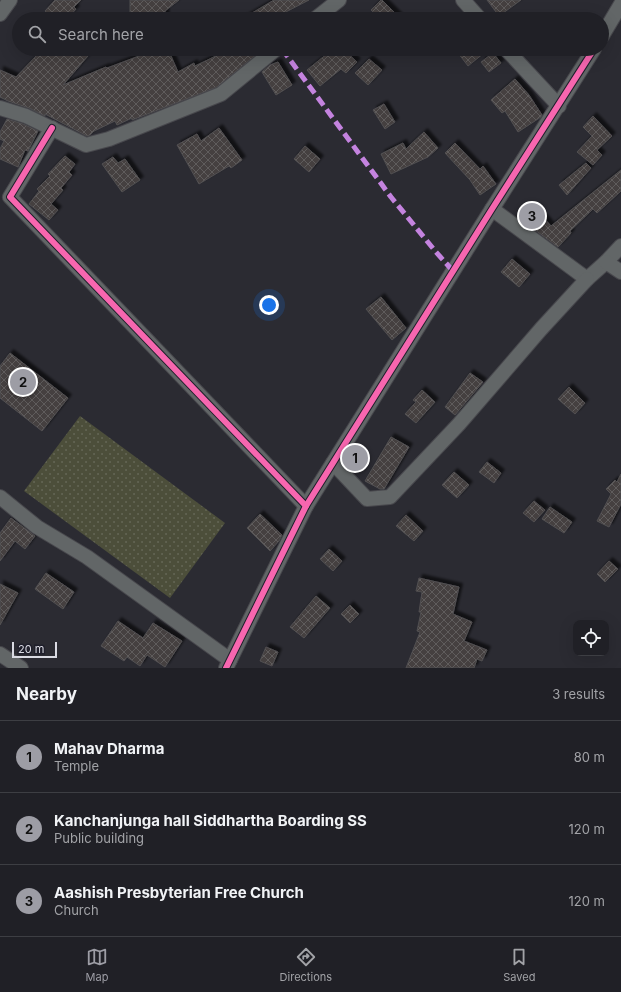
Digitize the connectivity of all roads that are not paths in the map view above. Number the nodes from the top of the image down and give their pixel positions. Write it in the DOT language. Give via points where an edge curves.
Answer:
graph roads {
  1 [pos="10,0"];
  2 [pos="339,0"];
  3 [pos="464,0"];
  4 [pos="621,4"];
  5 [pos="324,12"];
  6 [pos="474,12"];
  7 [pos="0,14"];
  8 [pos="609,24"];
  9 [pos="267,56"];
  10 [pos="513,56"];
  11 [pos="590,56"];
  12 [pos="559,106"];
  13 [pos="0,108"];
  14 [pos="52,128"];
  15 [pos="492,209"];
  16 [pos="621,246"];
  17 [pos="606,262"];
  18 [pos="621,272"];
  19 [pos="587,279"];
  20 [pos="333,463"];
  21 [pos="0,497"];
  22 [pos="306,506"];
  23 [pos="0,654"];
  24 [pos="228,664"];
  25 [pos="21,668"];
  1 -- 7 [label="street"];
  2 -- 5 [label="street"];
  3 -- 6 [label="street"];
  4 -- 8 [label="street"];
  9 -- 14 [label="street" via="221,94 108,140 86,145"];
  10 -- 12 [label="street"];
  11 -- 12 [label="street"];
  12 -- 15 [label="street"];
  13 -- 14 [label="street"];
  14 -- 22 [label="street" via="10,197"];
  15 -- 19 [label="street"];
  15 -- 20 [label="street"];
  16 -- 17 [label="street"];
  17 -- 18 [label="street"];
  17 -- 19 [label="street"];
  19 -- 20 [label="street" via="390,497 367,499"];
  20 -- 22 [label="street"];
  21 -- 24 [label="street" via="37,527 87,557"];
  22 -- 24 [label="street"];
  23 -- 25 [label="street"];
}
